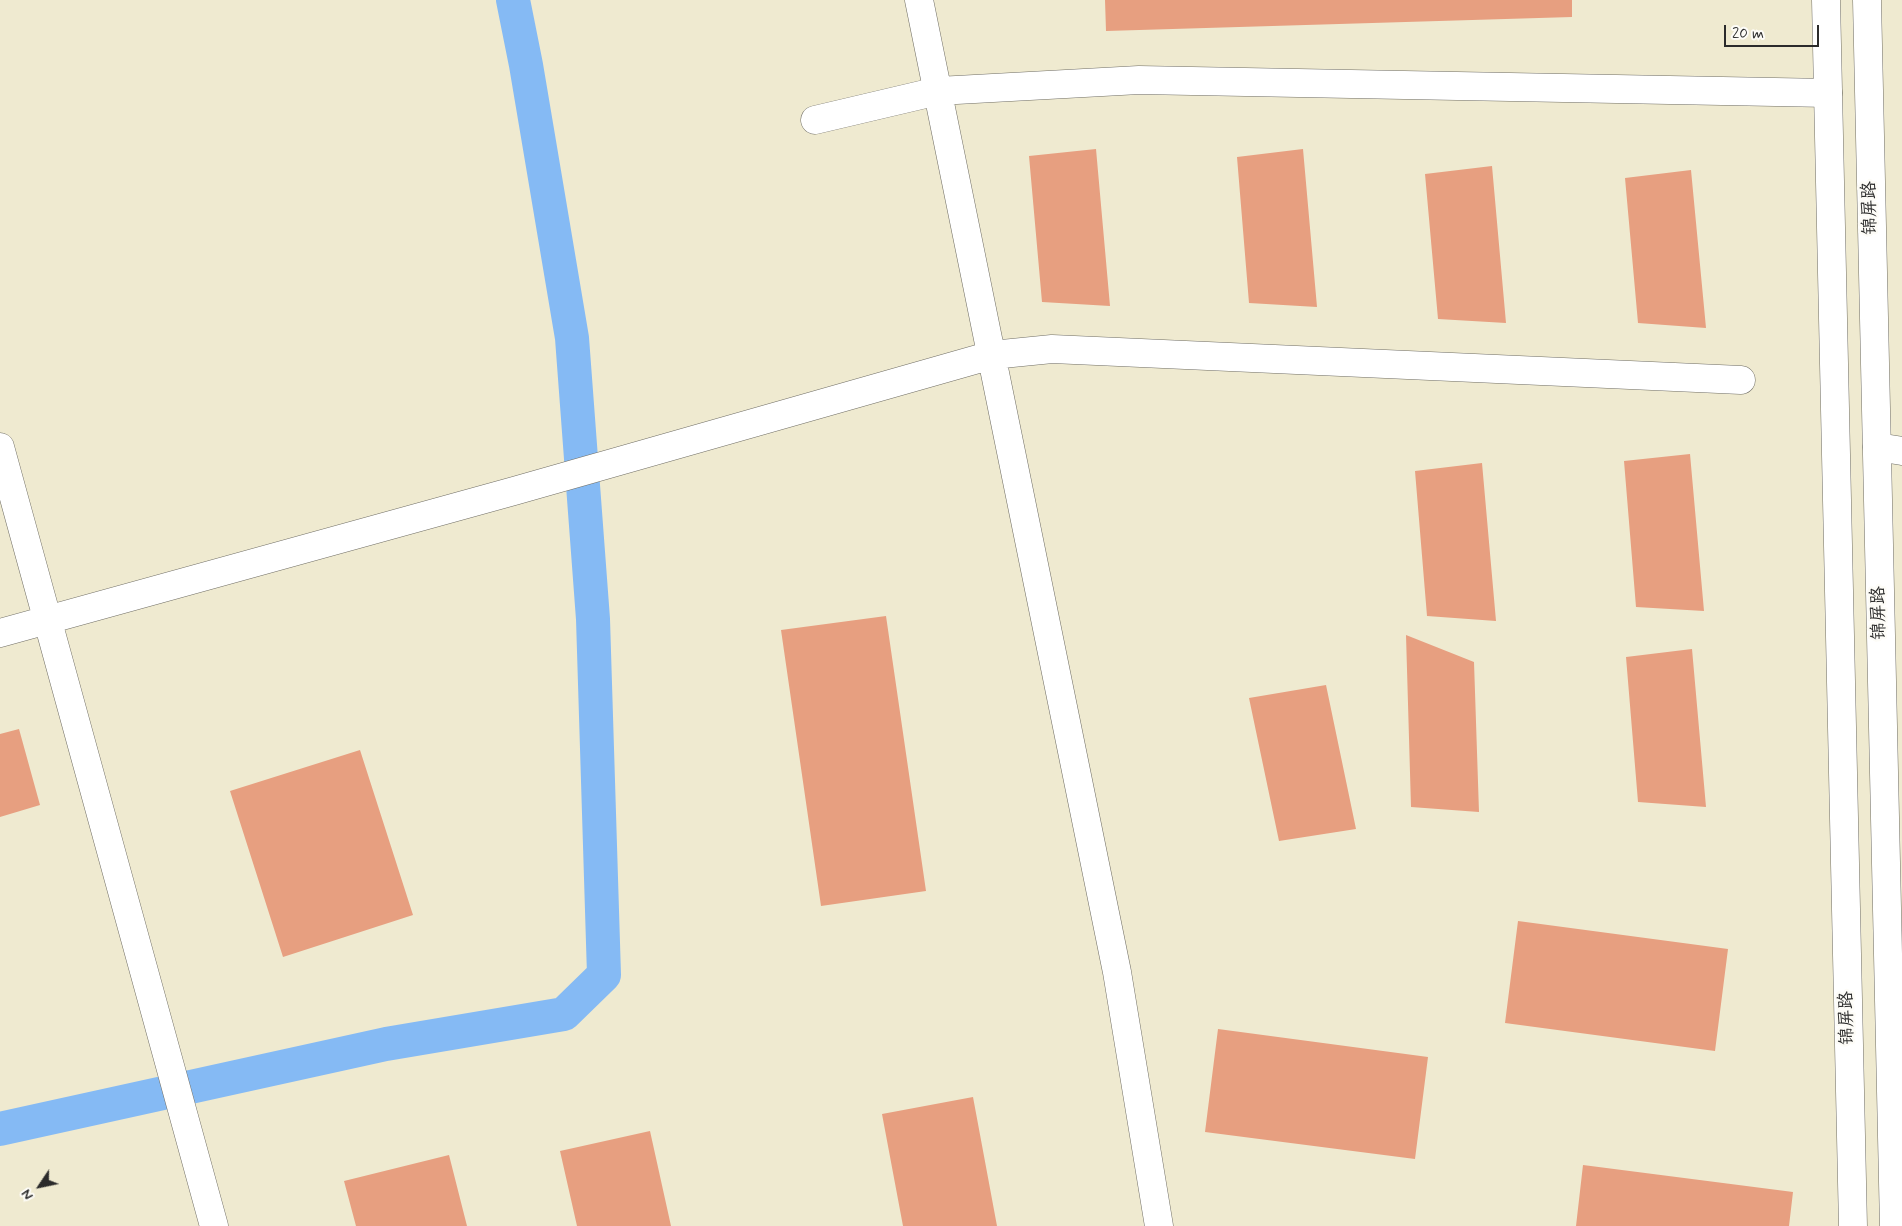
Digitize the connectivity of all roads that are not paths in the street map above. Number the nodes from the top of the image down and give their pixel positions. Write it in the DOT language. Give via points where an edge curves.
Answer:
graph roads {
  1 [pos="919,0"];
  2 [pos="1826,0"];
  3 [pos="1867,0"];
  4 [pos="938,91"];
  5 [pos="1828,93"];
  6 [pos="815,120"];
  7 [pos="992,355"];
  8 [pos="1741,380"];
  9 [pos="0,447"];
  10 [pos="1889,449"];
  11 [pos="47,619"];
  12 [pos="0,633"];
  13 [pos="214,1226"];
  14 [pos="1159,1226"];
  15 [pos="1853,1226"];
  16 [pos="1894,1226"];
  1 -- 4 [label="street"];
  2 -- 5 [label="street, 锦屏路"];
  3 -- 10 [label="street, 锦屏路"];
  4 -- 5 [label="street" via="1139,80"];
  4 -- 6 [label="street"];
  4 -- 7 [label="street"];
  5 -- 15 [label="street, 锦屏路"];
  7 -- 8 [label="street" via="1052,349"];
  7 -- 11 [label="street"];
  7 -- 14 [label="street" via="1117,972"];
  9 -- 11 [label="street"];
  10 -- 16 [label="street, 锦屏路"];
  11 -- 12 [label="street"];
  11 -- 13 [label="street"];
}
